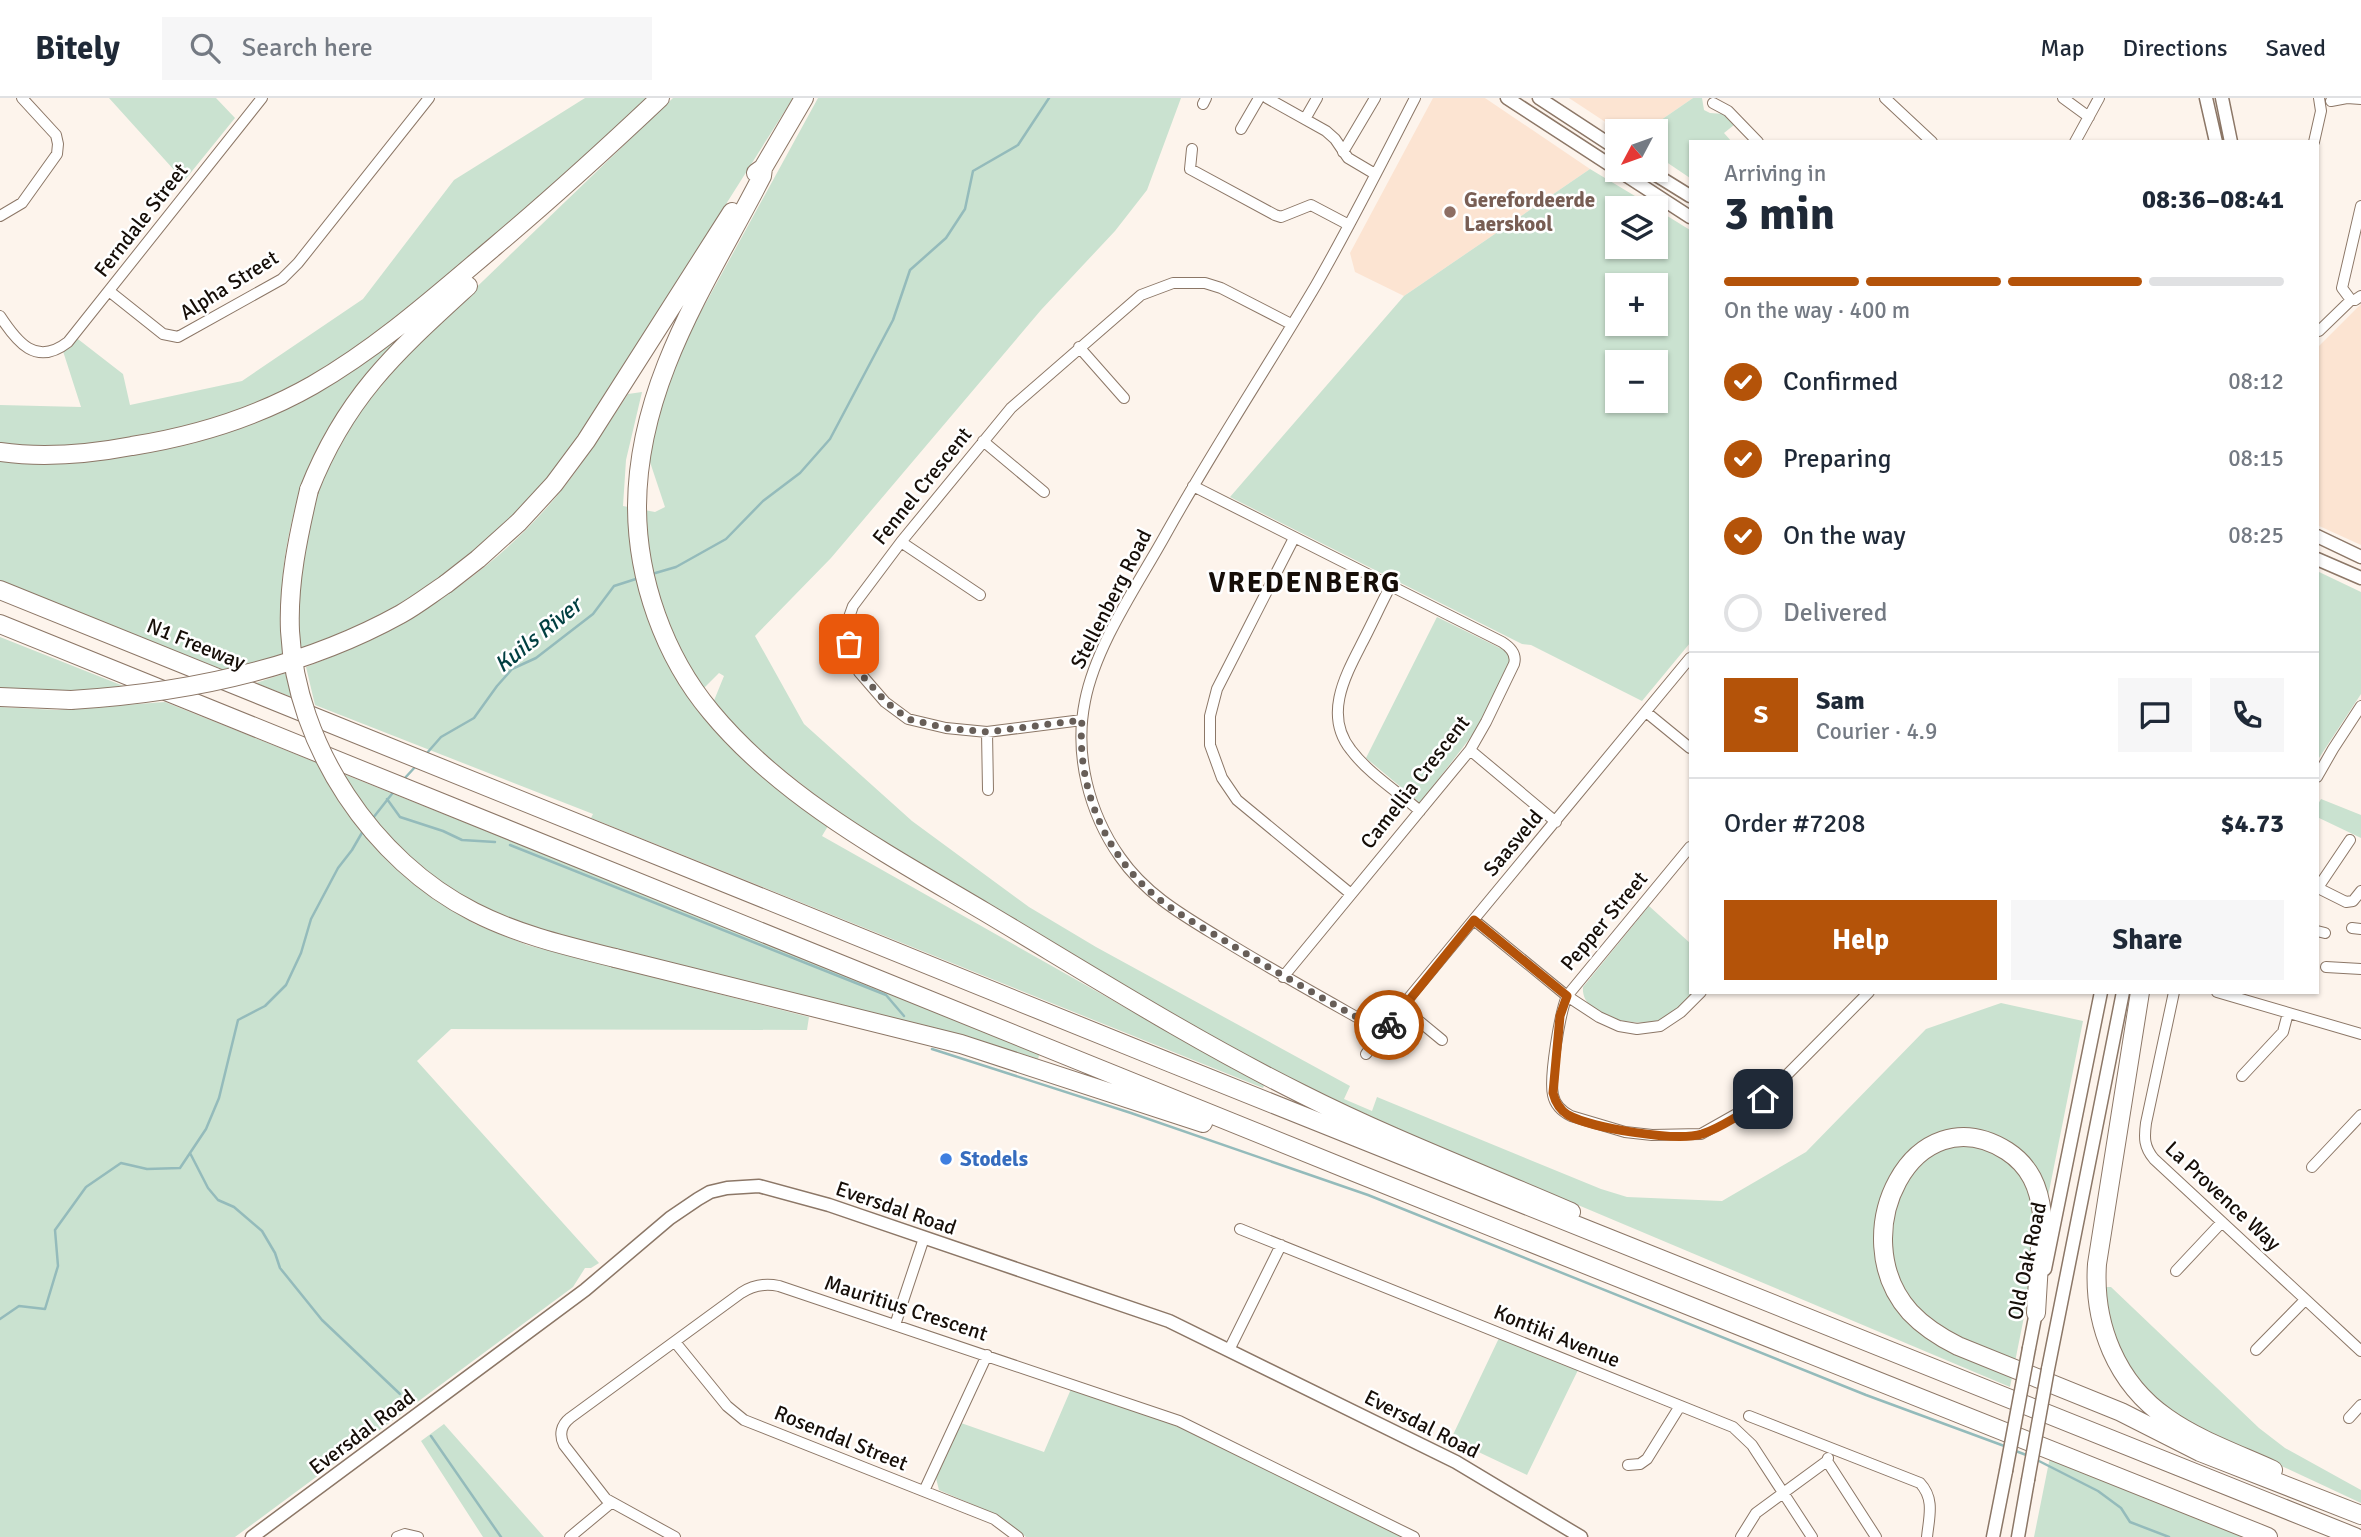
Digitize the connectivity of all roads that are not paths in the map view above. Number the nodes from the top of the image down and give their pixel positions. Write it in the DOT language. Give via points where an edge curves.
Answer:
graph roads {
  1 [pos="22,98"];
  2 [pos="262,98"];
  3 [pos="429,98"];
  4 [pos="660,98"];
  5 [pos="804,98"];
  6 [pos="1259,98"];
  7 [pos="1267,98"];
  8 [pos="1317,98"];
  9 [pos="1375,98"];
  10 [pos="1415,98"];
  11 [pos="1507,98"];
  12 [pos="1539,98"];
  13 [pos="1885,98"];
  14 [pos="2063,98"];
  15 [pos="2099,98"];
  16 [pos="2206,98"];
  17 [pos="2222,98"];
  18 [pos="2361,99"];
  19 [pos="2327,102"];
  20 [pos="1713,103"];
  21 [pos="2089,117"];
  22 [pos="1305,119"];
  23 [pos="1241,129"];
  24 [pos="1756,140"];
  25 [pos="1930,140"];
  26 [pos="2076,140"];
  27 [pos="2216,140"];
  28 [pos="2231,140"];
  29 [pos="2315,140"];
  30 [pos="1605,141"];
  31 [pos="1192,149"];
  32 [pos="1343,152"];
  33 [pos="763,168"];
  34 [pos="1376,174"];
  35 [pos="1667,182"];
  36 [pos="1689,195"];
  37 [pos="555,197"];
  38 [pos="2361,206"];
  39 [pos="0,216"];
  40 [pos="1689,216"];
  41 [pos="1349,225"];
  42 [pos="109,291"];
  43 [pos="2356,298"];
  44 [pos="0,316"];
  45 [pos="1291,324"];
  46 [pos="2319,331"];
  47 [pos="1079,347"];
  48 [pos="1124,398"];
  49 [pos="984,440"];
  50 [pos="0,452"];
  51 [pos="1193,486"];
  52 [pos="1044,492"];
  53 [pos="2319,537"];
  54 [pos="1294,538"];
  55 [pos="901,542"];
  56 [pos="2361,557"];
  57 [pos="2319,560"];
  58 [pos="2361,579"];
  59 [pos="1390,587"];
  60 [pos="0,590"];
  61 [pos="980,595"];
  62 [pos="0,624"];
  63 [pos="1689,659"];
  64 [pos="0,697"];
  65 [pos="2361,706"];
  66 [pos="1646,712"];
  67 [pos="1082,720"];
  68 [pos="987,732"];
  69 [pos="1689,747"];
  70 [pos="1470,750"];
  71 [pos="2319,774"];
  72 [pos="988,790"];
  73 [pos="1420,811"];
  74 [pos="1556,822"];
  75 [pos="2350,840"];
  76 [pos="1689,848"];
  77 [pos="2319,885"];
  78 [pos="2319,889"];
  79 [pos="2361,891"];
  80 [pos="1351,894"];
  81 [pos="1474,920"];
  82 [pos="2326,967"];
  83 [pos="2361,969"];
  84 [pos="1283,977"];
  85 [pos="1699,994"];
  86 [pos="1867,994"];
  87 [pos="2101,994"];
  88 [pos="2123,994"];
  89 [pos="2140,994"];
  90 [pos="2174,994"];
  91 [pos="2224,994"];
  92 [pos="1567,996"];
  93 [pos="1402,1007"];
  94 [pos="2288,1013"];
  95 [pos="1384,1032"];
  96 [pos="2361,1034"];
  97 [pos="1442,1040"];
  98 [pos="1366,1054"];
  99 [pos="2242,1076"];
  100 [pos="2361,1115"];
  101 [pos="2312,1167"];
  102 [pos="1359,1174"];
  103 [pos="2222,1222"];
  104 [pos="1240,1229"];
  105 [pos="924,1237"];
  106 [pos="1281,1245"];
  107 [pos="2176,1271"];
  108 [pos="2305,1300"];
  109 [pos="2036,1313"];
  110 [pos="895,1325"];
  111 [pos="675,1342"];
  112 [pos="1862,1342"];
  113 [pos="2256,1349"];
  114 [pos="1229,1350"];
  115 [pos="2361,1352"];
  116 [pos="987,1355"];
  117 [pos="2361,1405"];
  118 [pos="1680,1406"];
  119 [pos="1749,1416"];
  120 [pos="2349,1418"];
  121 [pos="1833,1449"];
  122 [pos="1827,1461"];
  123 [pos="1628,1465"];
  124 [pos="924,1491"];
  125 [pos="1783,1492"];
  126 [pos="611,1503"];
  127 [pos="2361,1514"];
  128 [pos="252,1537"];
  129 [pos="397,1537"];
  130 [pos="418,1537"];
  131 [pos="570,1537"];
  132 [pos="675,1537"];
  133 [pos="1018,1537"];
  134 [pos="1414,1537"];
  135 [pos="1581,1537"];
  136 [pos="1741,1537"];
  137 [pos="1812,1537"];
  138 [pos="1876,1537"];
  139 [pos="1927,1537"];
  140 [pos="1993,1537"];
  141 [pos="2018,1537"];
  142 [pos="2268,1537"];
  143 [pos="2355,1537"];
  1 -- 39 [label="street" via="55,135 57,154 22,202"];
  2 -- 42 [label="street, Ferndale Street"];
  3 -- 42 [label="street, Alpha Street" via="282,279 178,337 163,334"];
  4 -- 37 [label="highway"];
  5 -- 33 [label="highway"];
  6 -- 23 [label="street"];
  7 -- 22 [label="street"];
  8 -- 22 [label="street"];
  9 -- 32 [label="street"];
  10 -- 34 [label="street, Stellenberg Road"];
  11 -- 40 [label="main road"];
  12 -- 30 [label="main road"];
  13 -- 25 [label="street"];
  14 -- 21 [label="street"];
  15 -- 21 [label="street"];
  16 -- 27 [label="main road"];
  17 -- 28 [label="main road"];
  18 -- 19 [label="street"];
  19 -- 29 [label="street"];
  20 -- 24 [label="street" via="1728,111"];
  21 -- 26 [label="street"];
  22 -- 32 [label="street" via="1333,137"];
  31 -- 41 [label="street" via="1190,170 1275,215 1282,217 1311,205"];
  32 -- 34 [label="street"];
  33 -- 64 [label="highway, bridge" via="554,484 519,522 446,584 366,631 247,675 173,691 71,700"];
  33 -- 112 [label="highway" via="671,350 647,419 639,459 637,509 645,579 686,677 734,738 839,821 933,881 1262,1074 1340,1112 1858,1334"];
  34 -- 41 [label="street, Stellenberg Road"];
  35 -- 36 [label="main road"];
  37 -- 50 [label="highway" via="390,333 343,367 280,402 166,441 69,453"];
  37 -- 102 [label="highway, bridge" via="367,385 323,452 309,490 290,589 290,633 296,677 310,722 347,796 404,862 451,900 518,932 961,1044"];
  38 -- 43 [label="street" via="2342,288"];
  41 -- 45 [label="street, Stellenberg Road"];
  42 -- 44 [label="street, Ferndale Street" via="68,342 52,351 29,349 18,342"];
  43 -- 46 [label="street"];
  45 -- 47 [label="street, Fennel Crescent" via="1221,288 1181,282 1140,295"];
  45 -- 51 [label="street, Stellenberg Road"];
  47 -- 48 [label="street"];
  47 -- 49 [label="street, Fennel Crescent" via="1017,402"];
  49 -- 52 [label="street"];
  49 -- 55 [label="street, Fennel Crescent"];
  51 -- 54 [label="street, Camellia Crescent"];
  51 -- 67 [label="street, Stellenberg Road" via="1101,652"];
  53 -- 56 [label="main road"];
  54 -- 59 [label="street, Camellia Crescent"];
  54 -- 80 [label="street" via="1217,689 1210,716 1210,745 1222,778 1237,800"];
  55 -- 61 [label="street"];
  55 -- 68 [label="street, Fennel Crescent" via="853,606 848,620 849,644 859,672 908,719"];
  57 -- 58 [label="main road"];
  59 -- 70 [label="street, Camellia Crescent" via="1502,642 1514,654 1514,664"];
  59 -- 73 [label="street" via="1345,676 1338,695 1338,716 1355,755"];
  60 -- 112 [label="highway, N1 Freeway"];
  62 -- 102 [label="highway"];
  63 -- 66 [label="street, Saasveld"];
  65 -- 71 [label="street"];
  66 -- 69 [label="street"];
  66 -- 74 [label="street, Saasveld"];
  67 -- 68 [label="street, Fennel Crescent"];
  67 -- 84 [label="street, Stellenberg Road" via="1082,754 1090,795 1105,833 1128,868 1168,906"];
  68 -- 72 [label="street"];
  70 -- 73 [label="street, Camellia Crescent"];
  70 -- 74 [label="street"];
  73 -- 80 [label="street, Camellia Crescent"];
  74 -- 81 [label="street, Saasveld"];
  75 -- 77 [label="street"];
  76 -- 92 [label="street, Pepper Street"];
  78 -- 79 [label="street" via="2346,902"];
  80 -- 84 [label="street, Camellia Crescent"];
  81 -- 92 [label="street"];
  81 -- 93 [label="street, Saasveld"];
  82 -- 83 [label="street"];
  84 -- 95 [label="street, Stellenberg Road"];
  85 -- 92 [label="street" via="1676,1017 1644,1029 1612,1024"];
  86 -- 92 [label="street, Pepper Street" via="1763,1099 1701,1134 1652,1135 1625,1132 1571,1116 1560,1108 1553,1080 1560,1016"];
  87 -- 109 [label="main road, Old Oak Road"];
  88 -- 141 [label="main road, Old Oak Road, bridge"];
  89 -- 127 [label="highway" via="2097,1264 2098,1303 2106,1339 2130,1382 2168,1419"];
  90 -- 103 [label="street, La Provence Way" via="2145,1144 2154,1159"];
  91 -- 94 [label="street"];
  93 -- 95 [label="street, Saasveld"];
  93 -- 97 [label="street"];
  94 -- 96 [label="street"];
  94 -- 99 [label="street" via="2283,1032"];
  95 -- 98 [label="street, Saasveld"];
  100 -- 101 [label="street"];
  102 -- 142 [label="highway"];
  103 -- 107 [label="street"];
  103 -- 108 [label="street, La Provence Way"];
  104 -- 106 [label="street, Kontiki Avenue"];
  105 -- 110 [label="street"];
  105 -- 114 [label="main road, Eversdal Road" via="1154,1315"];
  105 -- 128 [label="main road, Eversdal Road" via="766,1187 710,1192"];
  106 -- 114 [label="street"];
  106 -- 118 [label="street, Kontiki Avenue"];
  108 -- 113 [label="street"];
  108 -- 115 [label="street, La Provence Way"];
  109 -- 127 [label="highway" via="2042,1214 2030,1174 2011,1154 1983,1141 1953,1139 1929,1148 1898,1180 1882,1231 1891,1282 1921,1322 1958,1346 2110,1407 2200,1452"];
  109 -- 140 [label="main road, Old Oak Road, bridge"];
  110 -- 111 [label="street, Mauritius Crescent" via="765,1284 747,1289"];
  110 -- 116 [label="street, Mauritius Crescent"];
  111 -- 124 [label="street, Rosendal Street" via="744,1420"];
  111 -- 126 [label="street, Mauritius Crescent" via="562,1427 564,1445"];
  112 -- 143 [label="highway"];
  114 -- 135 [label="main road, Eversdal Road" via="1470,1469"];
  116 -- 124 [label="street"];
  116 -- 134 [label="street, Mauritius Crescent" via="1179,1421"];
  117 -- 120 [label="street"];
  118 -- 123 [label="street" via="1647,1459"];
  118 -- 125 [label="street, Kontiki Avenue" via="1744,1435"];
  119 -- 121 [label="street"];
  121 -- 122 [label="street"];
  121 -- 139 [label="street" via="1920,1483 1930,1502"];
  122 -- 125 [label="street"];
  122 -- 138 [label="street"];
  124 -- 133 [label="street, Rosendal Street" via="994,1519"];
  125 -- 136 [label="street" via="1756,1513"];
  125 -- 137 [label="street, Kontiki Avenue"];
  126 -- 131 [label="street"];
  126 -- 132 [label="street, Mauritius Crescent"];
  129 -- 130 [label="street"];
}
